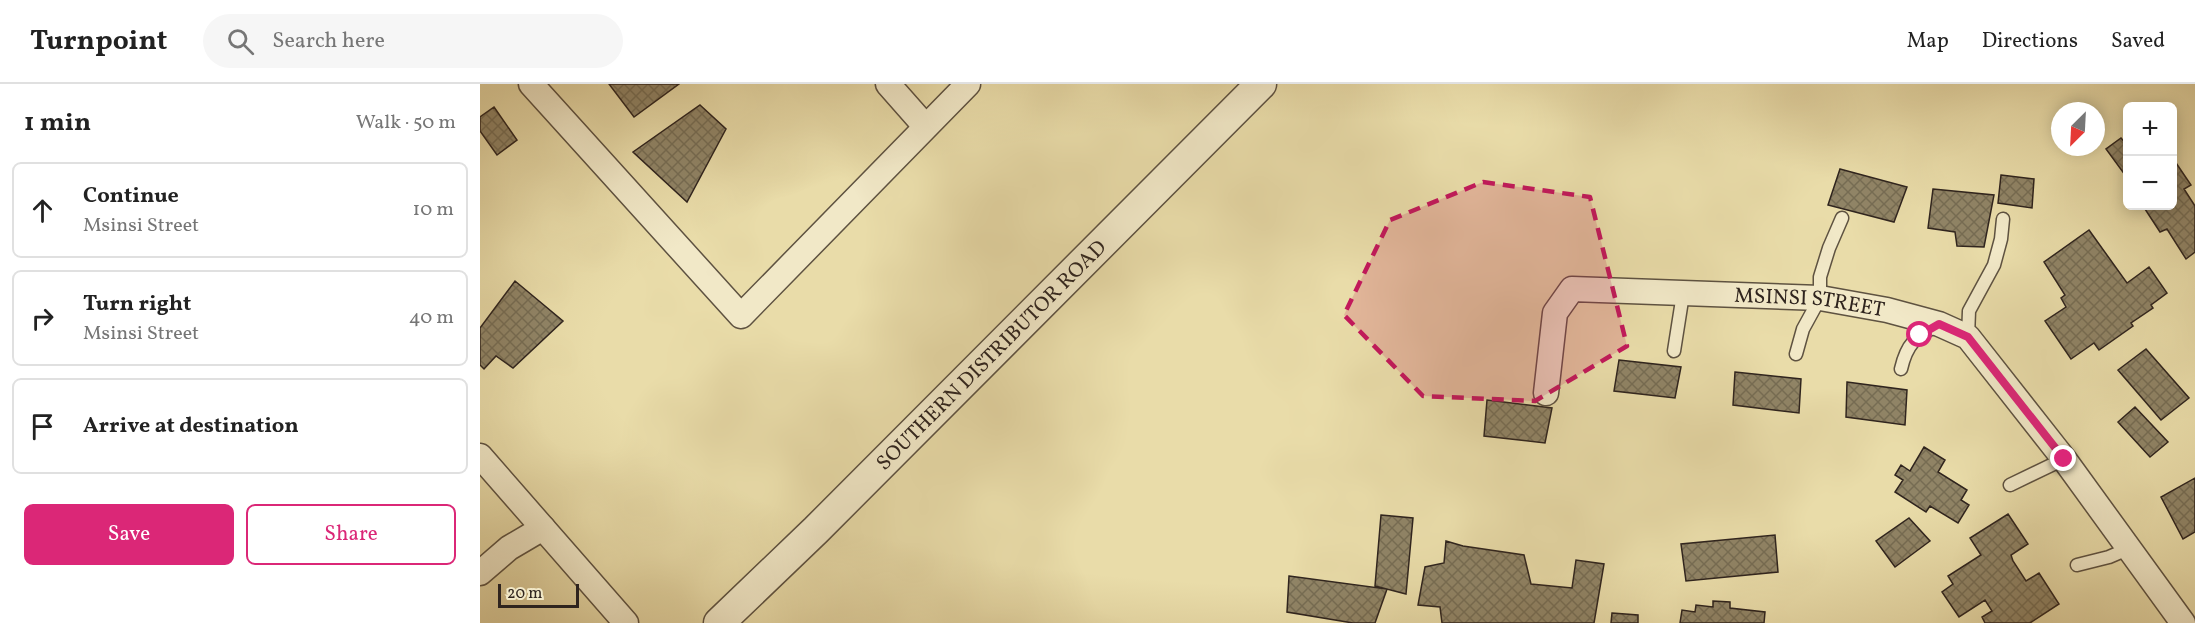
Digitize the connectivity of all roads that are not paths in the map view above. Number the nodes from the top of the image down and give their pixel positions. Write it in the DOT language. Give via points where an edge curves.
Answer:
graph roads {
  1 [pos="531,84"];
  2 [pos="888,84"];
  3 [pos="968,84"];
  4 [pos="1252,87"];
  5 [pos="926,126"];
  6 [pos="1842,218"];
  7 [pos="2003,219"];
  8 [pos="1683,294"];
  9 [pos="1820,298"];
  10 [pos="1939,324"];
  11 [pos="1968,337"];
  12 [pos="1674,351"];
  13 [pos="1796,354"];
  14 [pos="1901,369"];
  15 [pos="1546,393"];
  16 [pos="480,456"];
  17 [pos="2064,459"];
  18 [pos="2010,485"];
  19 [pos="543,528"];
  20 [pos="2130,548"];
  21 [pos="2077,565"];
  22 [pos="480,573"];
  23 [pos="626,623"];
  24 [pos="719,623"];
  25 [pos="2183,623"];
  1 -- 5 [label="street" via="741,316"];
  2 -- 5 [label="street"];
  3 -- 5 [label="street"];
  4 -- 24 [label="street, SOUTHERN DISTRIBUTOR ROAD" via="816,530"];
  6 -- 9 [label="lane" via="1820,277"];
  7 -- 11 [label="lane" via="1994,265 1969,311"];
  8 -- 9 [label="street, MSINSI STREET"];
  8 -- 12 [label="lane"];
  8 -- 15 [label="street, MSINSI STREET" via="1572,289 1556,313"];
  9 -- 10 [label="street, MSINSI STREET"];
  9 -- 13 [label="lane" via="1803,329"];
  10 -- 11 [label="street, MSINSI STREET"];
  10 -- 14 [label="lane" via="1920,335 1905,351"];
  11 -- 17 [label="street, MSINSI STREET"];
  16 -- 19 [label="street"];
  17 -- 18 [label="lane"];
  17 -- 20 [label="street, MSINSI STREET"];
  19 -- 22 [label="street"];
  19 -- 23 [label="street"];
  20 -- 21 [label="lane"];
  20 -- 25 [label="street, MSINSI STREET"];
}
